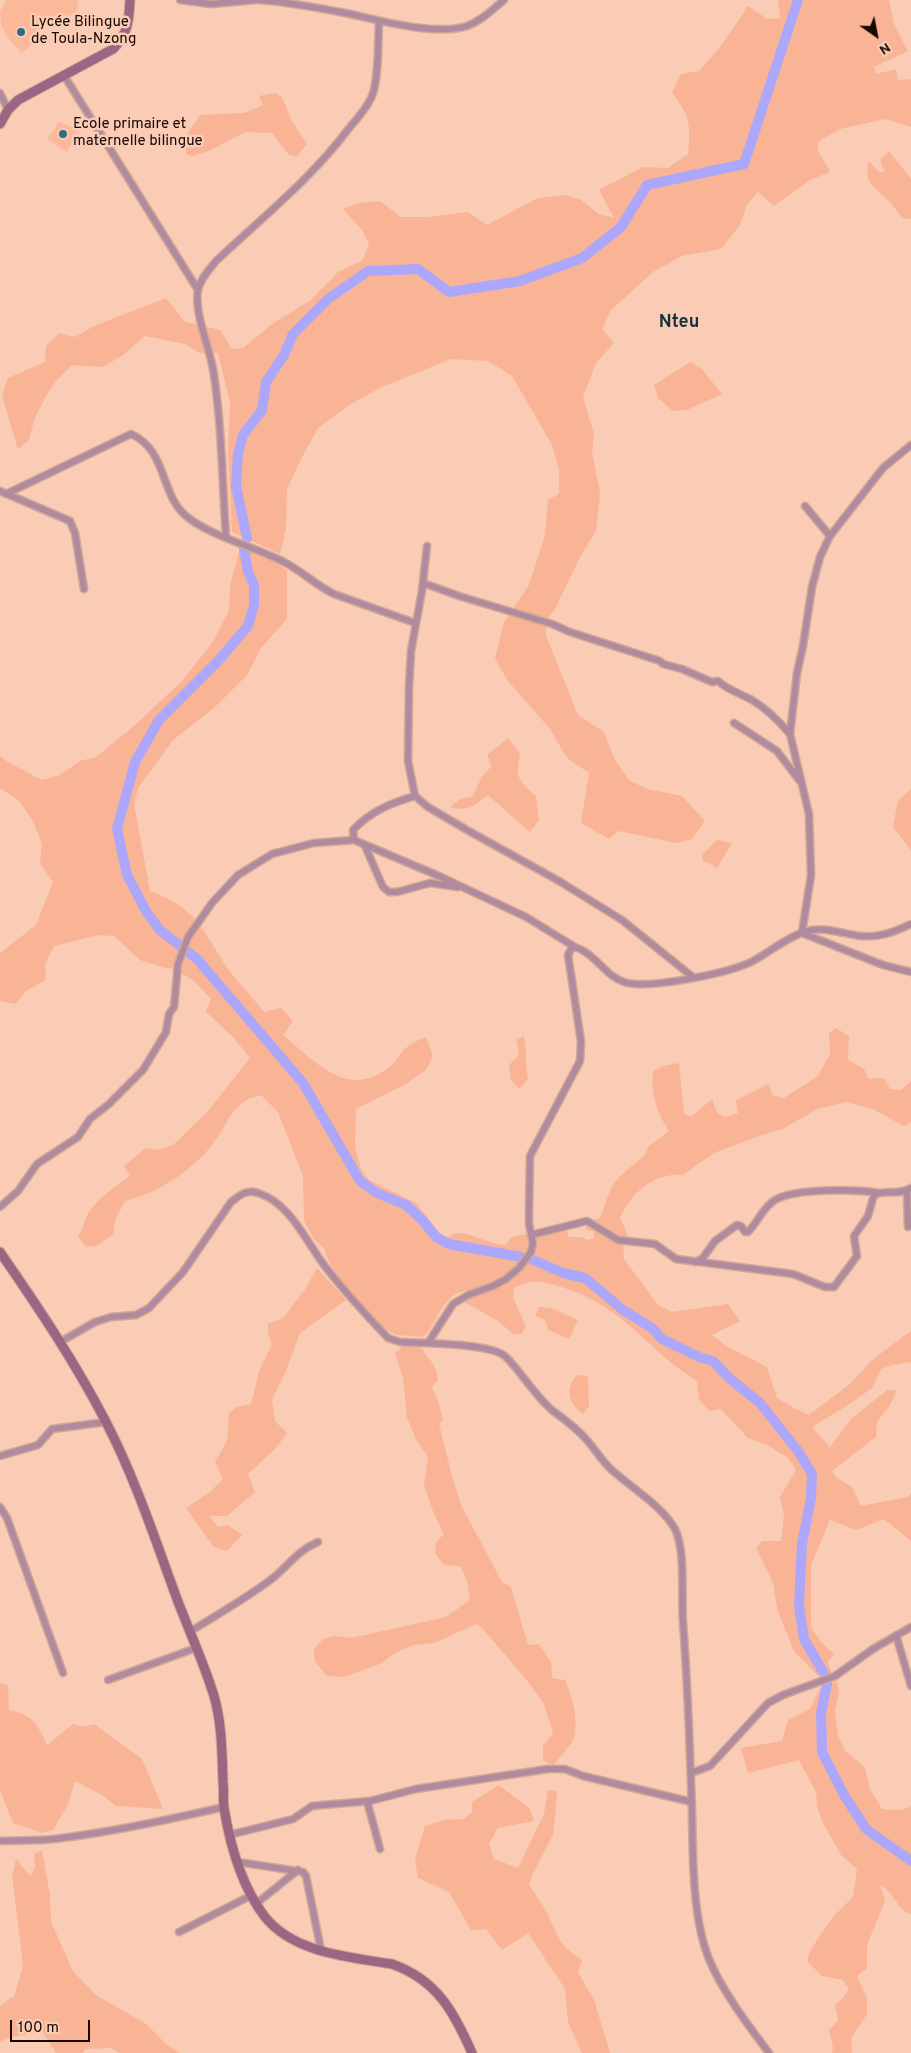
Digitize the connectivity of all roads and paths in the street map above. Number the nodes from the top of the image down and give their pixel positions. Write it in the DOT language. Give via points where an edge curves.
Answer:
graph roads {
  1 [pos="130,0"];
  2 [pos="180,0"];
  3 [pos="255,0"];
  4 [pos="260,0"];
  5 [pos="504,0"];
  6 [pos="379,21"];
  7 [pos="65,77"];
  8 [pos="0,93"];
  9 [pos="8,110"];
  10 [pos="0,124"];
  11 [pos="198,290"];
  12 [pos="911,446"];
  13 [pos="3,492"];
  14 [pos="805,506"];
  15 [pos="226,536"];
  16 [pos="830,536"];
  17 [pos="427,546"];
  18 [pos="423,583"];
  19 [pos="84,589"];
  20 [pos="415,623"];
  21 [pos="734,723"];
  22 [pos="790,734"];
  23 [pos="801,783"];
  24 [pos="415,796"];
  25 [pos="354,840"];
  26 [pos="365,846"];
  27 [pos="461,888"];
  28 [pos="911,924"];
  29 [pos="802,933"];
  30 [pos="575,947"];
  31 [pos="911,972"];
  32 [pos="694,978"];
  33 [pos="909,1189"];
  34 [pos="879,1193"];
  35 [pos="0,1207"];
  36 [pos="908,1227"];
  37 [pos="531,1235"];
  38 [pos="0,1252"];
  39 [pos="694,1262"];
  40 [pos="60,1342"];
  41 [pos="428,1343"];
  42 [pos="106,1422"];
  43 [pos="0,1456"];
  44 [pos="0,1506"];
  45 [pos="318,1542"];
  46 [pos="911,1627"];
  47 [pos="191,1631"];
  48 [pos="896,1635"];
  49 [pos="196,1648"];
  50 [pos="63,1673"];
  51 [pos="108,1680"];
  52 [pos="911,1686"];
  53 [pos="691,1773"];
  54 [pos="367,1801"];
  55 [pos="692,1802"];
  56 [pos="224,1807"];
  57 [pos="229,1835"];
  58 [pos="0,1841"];
  59 [pos="380,1849"];
  60 [pos="238,1862"];
  61 [pos="298,1870"];
  62 [pos="255,1899"];
  63 [pos="178,1932"];
  64 [pos="321,1950"];
  65 [pos="472,2053"];
  66 [pos="769,2053"];
  1 -- 7 [label="street" via="128,27 122,40 113,49"];
  2 -- 3 [label="street" via="211,4"];
  4 -- 6 [label="street"];
  5 -- 6 [label="street" via="477,22 454,29"];
  6 -- 11 [label="street" via="375,84 368,105 310,174 207,271"];
  7 -- 9 [label="street" via="18,100"];
  7 -- 11 [label="street"];
  8 -- 9 [label="street"];
  9 -- 10 [label="street"];
  11 -- 15 [label="street" via="216,392"];
  12 -- 16 [label="street" via="883,468"];
  13 -- 15 [label="street" via="131,434 153,452 182,512 192,521"];
  13 -- 19 [label="street" via="70,521"];
  14 -- 16 [label="street"];
  15 -- 20 [label="street" via="285,562 323,589"];
  16 -- 22 [label="street" via="812,587"];
  17 -- 18 [label="street"];
  18 -- 20 [label="street"];
  18 -- 22 [label="street" via="618,646 712,682 718,681 766,710"];
  20 -- 24 [label="street" via="410,660 408,761"];
  21 -- 23 [label="street" via="777,752"];
  22 -- 23 [label="street"];
  23 -- 29 [label="street" via="809,814 811,876"];
  24 -- 25 [label="street" via="374,812 354,830"];
  24 -- 32 [label="street" via="428,807 622,920"];
  25 -- 26 [label="street"];
  25 -- 35 [label="street" via="284,849 248,867 228,885 188,937 178,964 174,1007 169,1014 166,1032 143,1070 90,1119 78,1137 37,1164 18,1191"];
  26 -- 27 [label="street"];
  26 -- 27 [label="street" via="383,887 389,892 430,883"];
  27 -- 30 [label="street" via="526,917"];
  28 -- 29 [label="street" via="875,936 816,930"];
  29 -- 31 [label="street" via="883,965"];
  29 -- 32 [label="street" via="740,967"];
  30 -- 32 [label="street" via="624,982 646,984"];
  30 -- 37 [label="street" via="568,955 581,1054 530,1156"];
  33 -- 34 [label="street"];
  33 -- 36 [label="street"];
  34 -- 39 [label="street" via="866,1190 823,1191 781,1197 769,1205 748,1232 737,1225 715,1241 702,1259"];
  34 -- 39 [label="street" via="874,1196 868,1216 854,1236 855,1261 834,1288 793,1274"];
  37 -- 39 [label="street" via="587,1221 618,1240 650,1242 676,1259"];
  37 -- 41 [label="street" via="531,1252 519,1268 499,1283 457,1301"];
  38 -- 40 [label="street"];
  40 -- 41 [label="street" via="95,1322 136,1315 149,1308 183,1272 231,1202 239,1195 252,1192 272,1200 283,1209 336,1279 388,1338"];
  40 -- 42 [label="street"];
  41 -- 53 [label="street" via="501,1353 539,1398 584,1437 612,1470 673,1526 681,1553"];
  42 -- 43 [label="street" via="52,1429 38,1445"];
  42 -- 47 [label="street"];
  44 -- 50 [label="street"];
  45 -- 47 [label="street" via="306,1547 274,1577"];
  46 -- 48 [label="street"];
  47 -- 49 [label="street"];
  48 -- 52 [label="street"];
  48 -- 53 [label="street" via="828,1679 768,1702 710,1766"];
  49 -- 51 [label="street"];
  49 -- 56 [label="street" via="214,1697 218,1719"];
  53 -- 55 [label="street"];
  54 -- 55 [label="street" via="416,1789 548,1768 565,1769"];
  54 -- 57 [label="street" via="312,1806 293,1819"];
  54 -- 59 [label="street"];
  55 -- 66 [label="street" via="695,1891 708,1958"];
  56 -- 57 [label="street"];
  56 -- 58 [label="street" via="114,1831 52,1839"];
  57 -- 60 [label="street"];
  60 -- 61 [label="street"];
  60 -- 62 [label="street"];
  61 -- 62 [label="street"];
  61 -- 64 [label="street" via="306,1876"];
  62 -- 63 [label="street"];
  62 -- 64 [label="street" via="273,1926 290,1939"];
  64 -- 65 [label="street" via="402,1967 429,1984 451,2009"];
}
